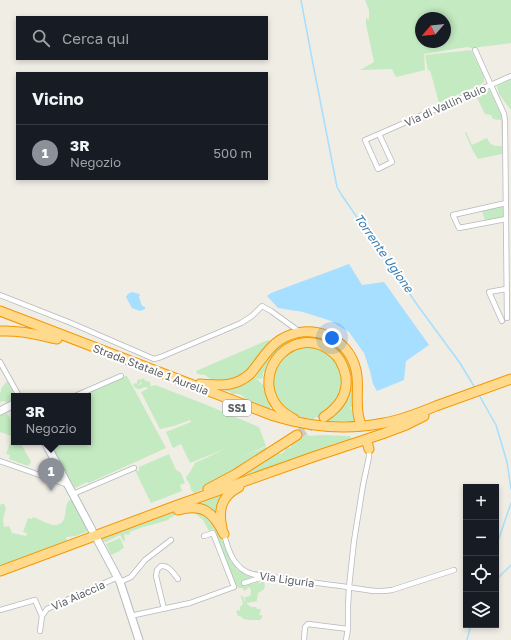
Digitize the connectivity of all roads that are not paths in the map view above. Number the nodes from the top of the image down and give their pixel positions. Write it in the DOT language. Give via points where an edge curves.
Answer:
graph roads {
  1 [pos="475,50"];
  2 [pos="511,76"];
  3 [pos="491,84"];
  4 [pos="379,134"];
  5 [pos="506,203"];
  6 [pos="506,219"];
  7 [pos="506,289"];
  8 [pos="0,295"];
  9 [pos="0,311"];
  10 [pos="0,317"];
  11 [pos="0,331"];
  12 [pos="300,332"];
  13 [pos="57,338"];
  14 [pos="0,362"];
  15 [pos="121,376"];
  16 [pos="511,377"];
  17 [pos="188,383"];
  18 [pos="511,383"];
  19 [pos="490,389"];
  20 [pos="17,393"];
  21 [pos="82,393"];
  22 [pos="459,400"];
  23 [pos="11,406"];
  24 [pos="0,411"];
  25 [pos="424,416"];
  26 [pos="324,417"];
  27 [pos="360,422"];
  28 [pos="300,423"];
  29 [pos="298,435"];
  30 [pos="47,445"];
  31 [pos="368,446"];
  32 [pos="0,461"];
  33 [pos="134,468"];
  34 [pos="261,476"];
  35 [pos="68,485"];
  36 [pos="73,494"];
  37 [pos="175,506"];
  38 [pos="142,518"];
  39 [pos="92,530"];
  40 [pos="224,534"];
  41 [pos="204,536"];
  42 [pos="97,539"];
  43 [pos="171,540"];
  44 [pos="31,560"];
  45 [pos="454,570"];
  46 [pos="0,571"];
  47 [pos="265,576"];
  48 [pos="0,577"];
  49 [pos="178,579"];
  50 [pos="119,580"];
  51 [pos="244,583"];
  52 [pos="349,587"];
  53 [pos="164,609"];
  54 [pos="0,610"];
  55 [pos="42,616"];
  56 [pos="130,616"];
  57 [pos="348,629"];
  58 [pos="40,631"];
  59 [pos="139,640"];
  60 [pos="304,640"];
  61 [pos="346,640"];
  1 -- 3 [label="street"];
  2 -- 3 [label="street, Via di Vallin Buio"];
  3 -- 4 [label="street, Via di Vallin Buio"];
  3 -- 5 [label="street" via="505,121"];
  4 -- 4 [label="street" via="366,140 378,169 392,162"];
  5 -- 6 [label="street"];
  5 -- 6 [label="street" via="453,215 459,228"];
  6 -- 7 [label="street"];
  7 -- 7 [label="street" via="504,319 489,292"];
  8 -- 12 [label="street" via="154,359 241,323 262,306"];
  9 -- 17 [label="highway, Strada Statale 1 Aurelia / SS1"];
  10 -- 13 [label="highway, Strada Statale 1 Aurelia / SS1"];
  11 -- 13 [label="highway" via="21,331"];
  12 -- 17 [label="highway" via="276,342 250,374 238,382 223,386"];
  12 -- 27 [label="highway" via="326,335 348,352 356,369 357,412"];
  13 -- 25 [label="highway, Strada Statale 1 Aurelia / SS1" via="294,428 327,432 368,431"];
  14 -- 20 [label="street"];
  15 -- 21 [label="street"];
  16 -- 19 [label="highway, Strada Statale 1 Aurelia / SS1"];
  17 -- 28 [label="highway, Strada Statale 1 Aurelia / SS1" via="274,416"];
  18 -- 19 [label="highway, Strada Statale 1 Aurelia / SS1"];
  19 -- 22 [label="highway, Strada Statale 1 Aurelia / SS1"];
  22 -- 25 [label="highway, Strada Statale 1 Aurelia / SS1"];
  22 -- 28 [label="highway, Strada Statale 1 Aurelia / SS1" via="382,424 349,427"];
  23 -- 24 [label="street"];
  25 -- 34 [label="highway" via="387,432"];
  26 -- 28 [label="highway" via="343,397 346,385 344,370 338,357 328,348 312,343 294,345 280,354 276,360 270,371 269,386 277,406"];
  29 -- 37 [label="highway" via="217,485"];
  30 -- 35 [label="street"];
  31 -- 52 [label="street" via="369,457"];
  32 -- 35 [label="street"];
  33 -- 36 [label="street"];
  34 -- 37 [label="highway"];
  34 -- 40 [label="highway" via="232,491 224,500 221,524"];
  35 -- 36 [label="street"];
  36 -- 39 [label="street"];
  37 -- 38 [label="highway"];
  38 -- 40 [label="highway" via="197,507 214,518"];
  38 -- 44 [label="highway"];
  40 -- 47 [label="street, Via Liguria" via="230,553 237,564 252,574"];
  41 -- 53 [label="street" via="213,533 234,588"];
  42 -- 50 [label="street, Via Aiaccia"];
  43 -- 50 [label="street" via="145,560 130,578"];
  44 -- 46 [label="highway"];
  44 -- 48 [label="highway"];
  45 -- 52 [label="street, Via Liguria" via="384,592"];
  47 -- 51 [label="street"];
  47 -- 52 [label="street, Via Liguria"];
  49 -- 53 [label="street" via="165,566 157,570 156,576"];
  50 -- 55 [label="street, Via Aiaccia" via="47,609"];
  50 -- 56 [label="street, Via Aiaccia"];
  52 -- 57 [label="street"];
  53 -- 56 [label="street"];
  54 -- 55 [label="street, Via Aiaccia" via="35,600"];
  55 -- 58 [label="street, Via Aiaccia"];
  56 -- 59 [label="street, Via Aiaccia"];
  57 -- 60 [label="street" via="308,624"];
  57 -- 61 [label="street"];
}
